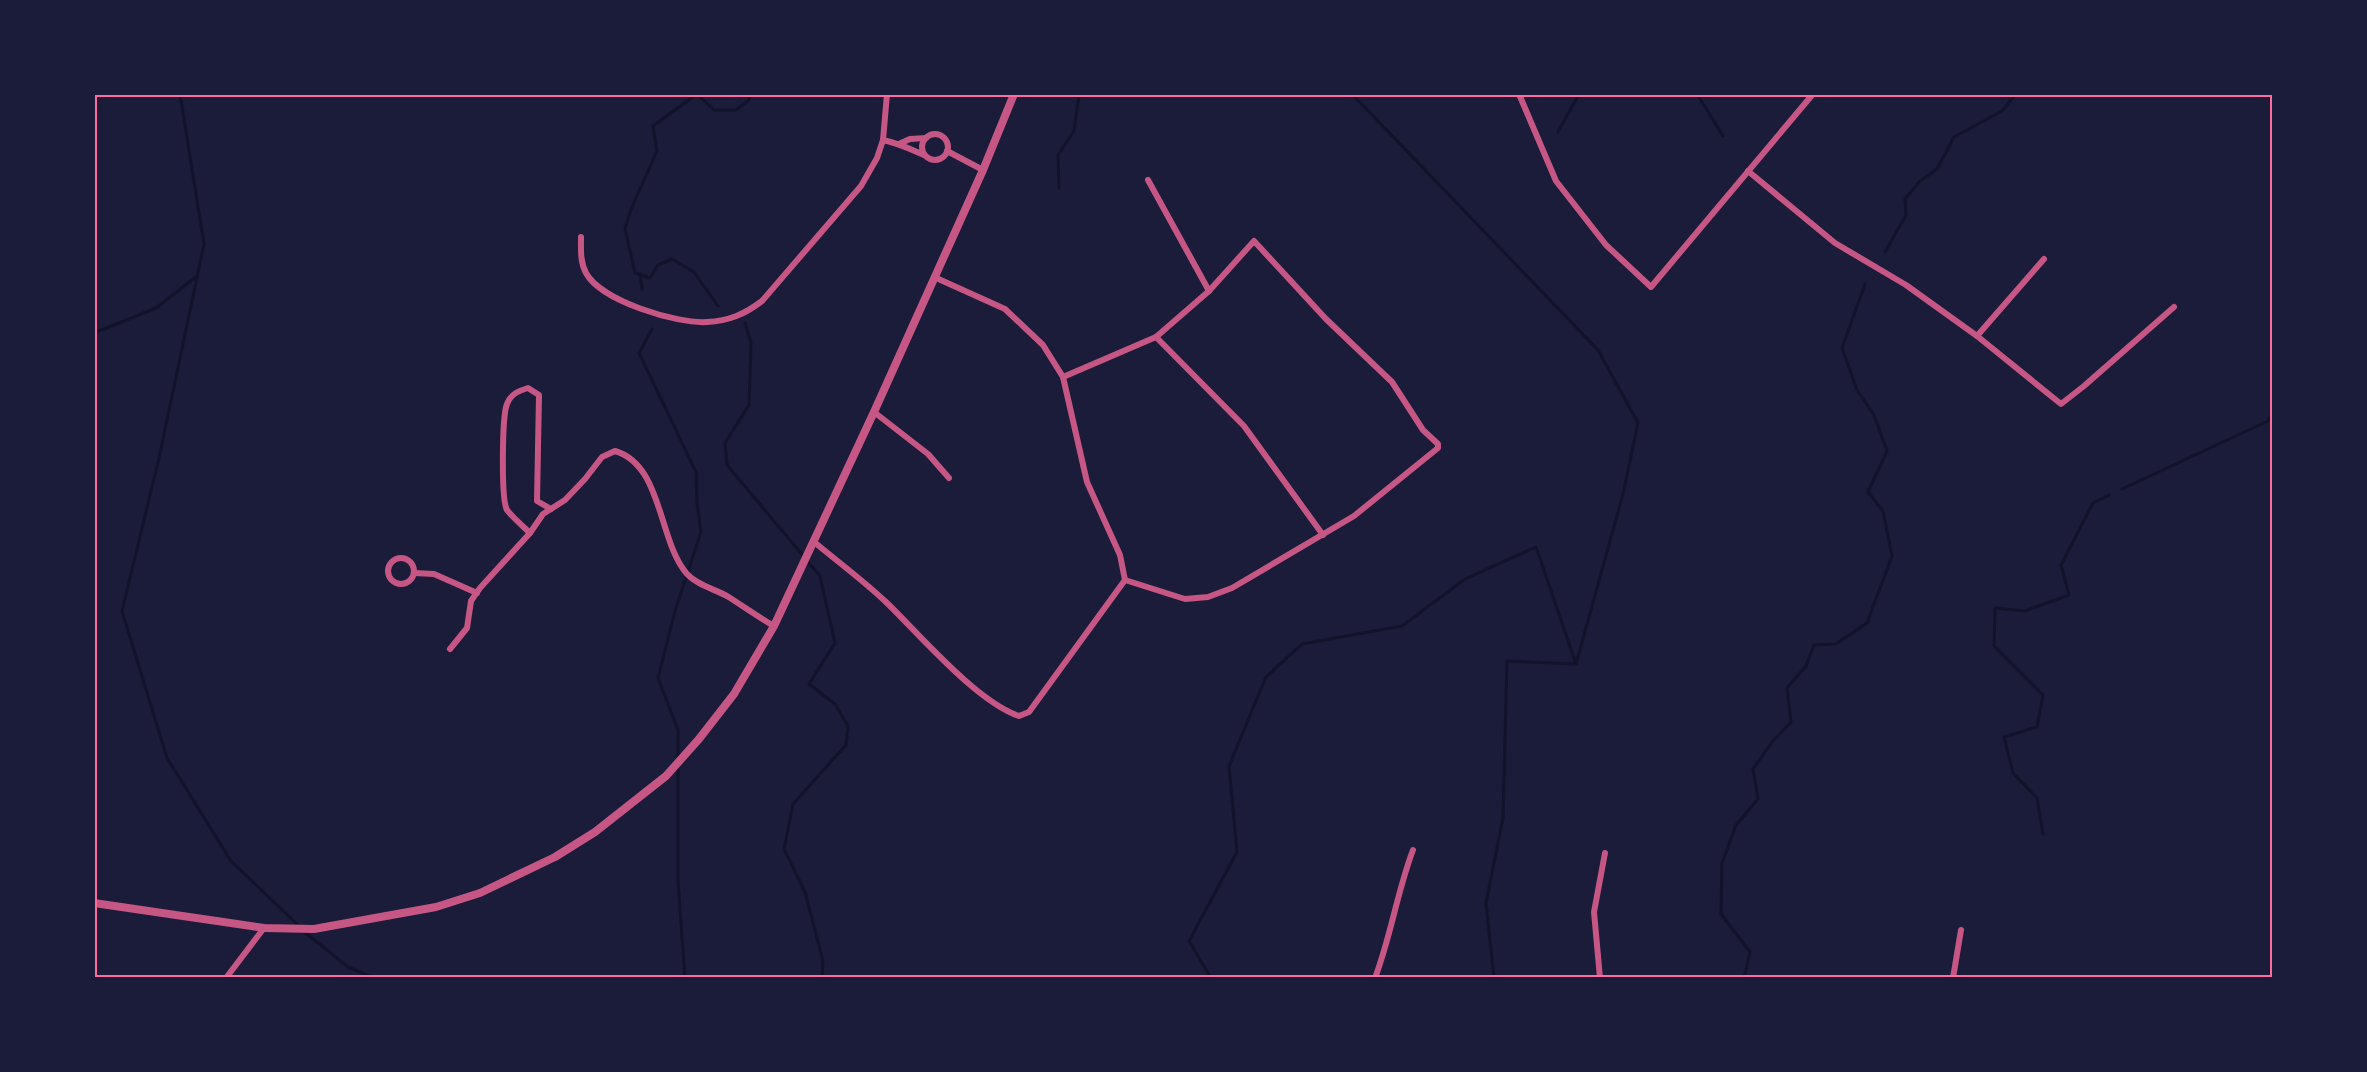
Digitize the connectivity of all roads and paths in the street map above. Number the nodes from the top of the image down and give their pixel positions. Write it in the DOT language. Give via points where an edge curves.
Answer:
graph roads {
  1 [pos="887,94"];
  2 [pos="1014,94"];
  3 [pos="1519,94"];
  4 [pos="1813,94"];
  5 [pos="926,138"];
  6 [pos="883,140"];
  7 [pos="901,144"];
  8 [pos="947,151"];
  9 [pos="926,156"];
  10 [pos="983,170"];
  11 [pos="1748,171"];
  12 [pos="1148,180"];
  13 [pos="581,237"];
  14 [pos="2044,259"];
  15 [pos="934,278"];
  16 [pos="1209,291"];
  17 [pos="2175,308"];
  18 [pos="1977,336"];
  19 [pos="1156,338"];
  20 [pos="1063,377"];
  21 [pos="874,412"];
  22 [pos="949,478"];
  23 [pos="550,509"];
  24 [pos="530,533"];
  25 [pos="1323,535"];
  26 [pos="813,541"];
  27 [pos="414,573"];
  28 [pos="1125,580"];
  29 [pos="477,593"];
  30 [pos="774,626"];
  31 [pos="450,649"];
  32 [pos="1413,850"];
  33 [pos="1605,853"];
  34 [pos="94,903"];
  35 [pos="264,928"];
  36 [pos="1961,930"];
  37 [pos="226,978"];
  38 [pos="1375,978"];
  39 [pos="1600,978"];
  40 [pos="1953,978"];
  1 -- 6 [label="street"];
  2 -- 10 [label="street"];
  3 -- 11 [label="street" via="1556,181 1606,245 1651,287"];
  4 -- 11 [label="street"];
  5 -- 7 [label="street"];
  5 -- 8 [label="street" via="939,135 947,143"];
  5 -- 9 [label="street" via="922,147"];
  6 -- 7 [label="street"];
  6 -- 13 [label="street" via="861,186 762,301 747,313 704,322 617,300 586,274 580,258"];
  7 -- 9 [label="street"];
  8 -- 9 [label="street" via="937,160"];
  8 -- 10 [label="street"];
  10 -- 15 [label="street"];
  11 -- 18 [label="street" via="1835,243 1906,285"];
  12 -- 16 [label="street"];
  14 -- 18 [label="street"];
  15 -- 20 [label="street" via="1005,309 1043,345"];
  15 -- 21 [label="street"];
  16 -- 19 [label="street"];
  16 -- 25 [label="street" via="1254,241 1326,319 1392,382 1422,430 1435,439 1438,448 1354,516"];
  17 -- 18 [label="street" via="2061,404"];
  19 -- 20 [label="street"];
  19 -- 25 [label="street" via="1244,426"];
  20 -- 28 [label="street" via="1087,482 1120,555"];
  21 -- 22 [label="street" via="928,454"];
  21 -- 26 [label="street"];
  23 -- 24 [label="street"];
  23 -- 24 [label="street" via="537,501 539,395 528,388 516,392 507,405 502,451 507,509"];
  23 -- 30 [label="street" via="565,500 602,457 615,451 627,455 650,488 674,553 688,576"];
  24 -- 29 [label="street"];
  25 -- 28 [label="street" via="1232,588 1208,597 1185,599"];
  26 -- 28 [label="street" via="885,601 967,682 1019,716 1029,712"];
  26 -- 30 [label="street"];
  27 -- 27 [label="street" via="406,583 397,583 388,570 394,559 403,557 413,564"];
  27 -- 29 [label="street" via="434,574"];
  29 -- 31 [label="street" via="471,601 467,628"];
  30 -- 35 [label="street" via="734,694 666,776 595,832 555,857 480,893 436,907 314,929"];
  32 -- 38 [label="street"];
  33 -- 39 [label="street" via="1594,912"];
  34 -- 35 [label="street"];
  35 -- 37 [label="street"];
  36 -- 40 [label="street"];
}
